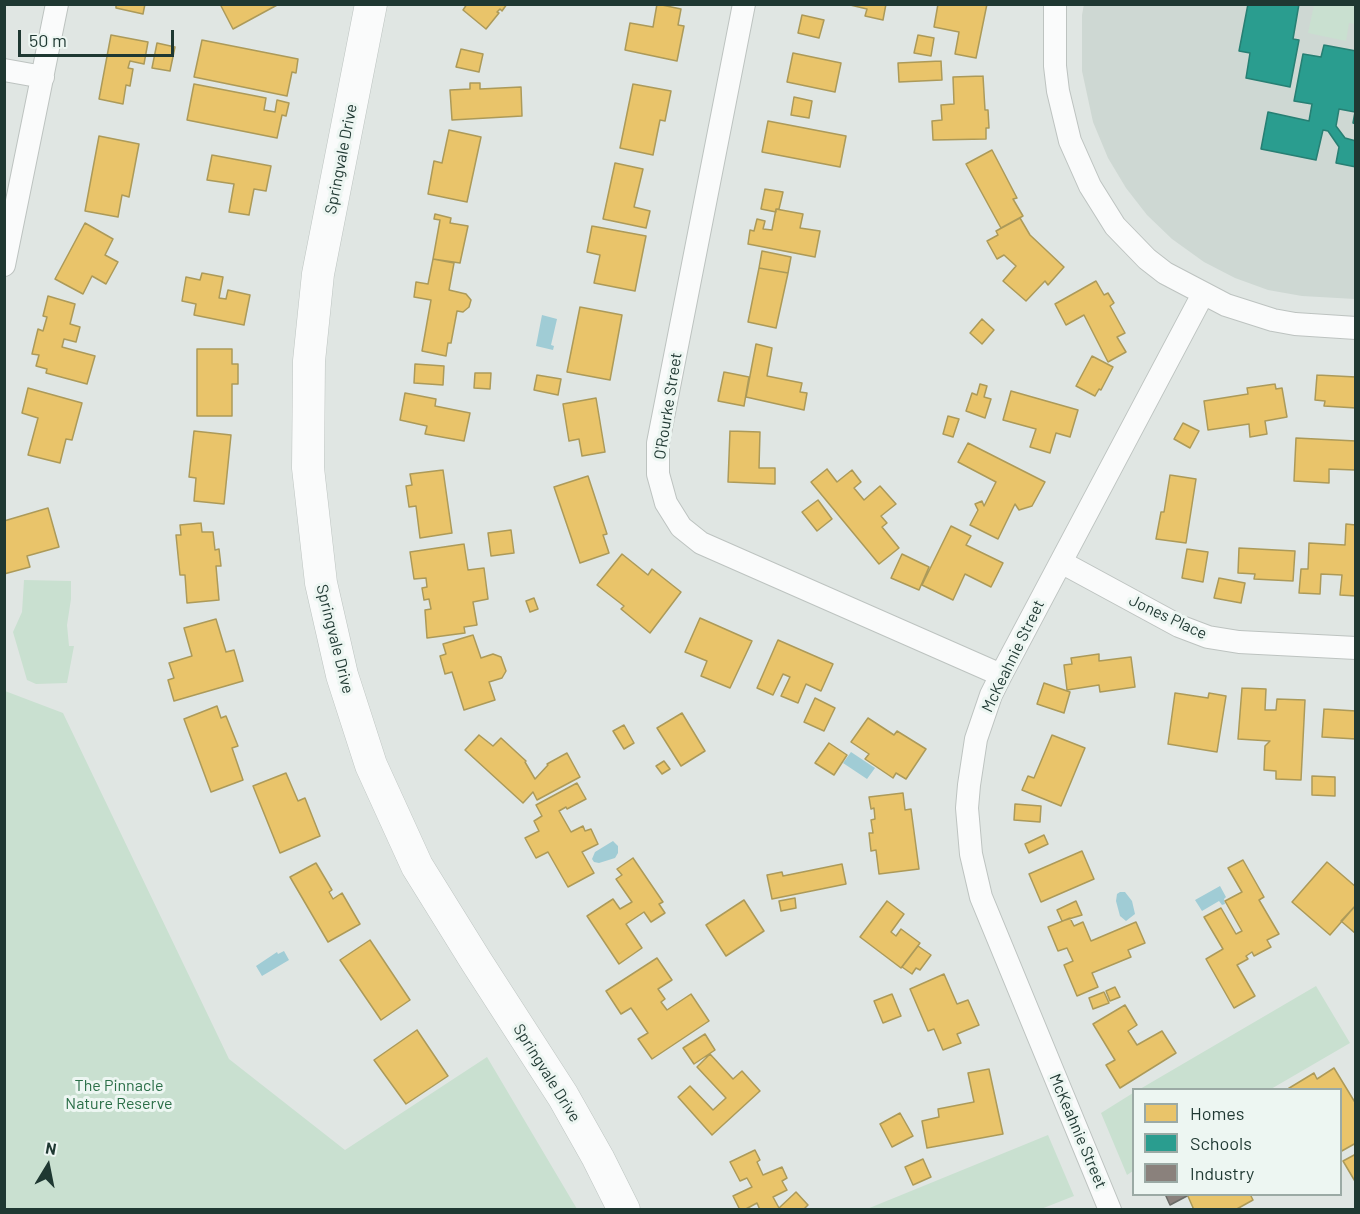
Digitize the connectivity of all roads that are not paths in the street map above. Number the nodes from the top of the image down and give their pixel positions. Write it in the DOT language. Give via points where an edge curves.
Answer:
graph roads {
  1 [pos="57,4"];
  2 [pos="371,4"];
  3 [pos="744,4"];
  4 [pos="1055,4"];
  5 [pos="4,70"];
  6 [pos="43,77"];
  7 [pos="4,265"];
  8 [pos="1203,294"];
  9 [pos="1356,328"];
  10 [pos="1060,562"];
  11 [pos="1356,648"];
  12 [pos="1001,675"];
  13 [pos="624,1209"];
  14 [pos="1110,1209"];
  1 -- 6 [label="street"];
  2 -- 13 [label="main road, Springvale Drive" via="319,269 309,362 308,468 321,583 341,672 371,765 417,866 563,1096"];
  3 -- 12 [label="street, O'Rourke Street" via="658,443 658,474 666,503 681,527 701,543"];
  4 -- 8 [label="street" via="1058,92 1070,141 1089,186 1115,226 1147,259"];
  5 -- 6 [label="street"];
  6 -- 7 [label="street"];
  8 -- 9 [label="street" via="1273,320"];
  8 -- 10 [label="street, McKeahnie Street"];
  10 -- 11 [label="street, Jones Place" via="1179,626 1208,637"];
  10 -- 12 [label="street, McKeahnie Street"];
  12 -- 14 [label="street, McKeahnie Street" via="976,739 967,808 971,854 981,897"];
}
